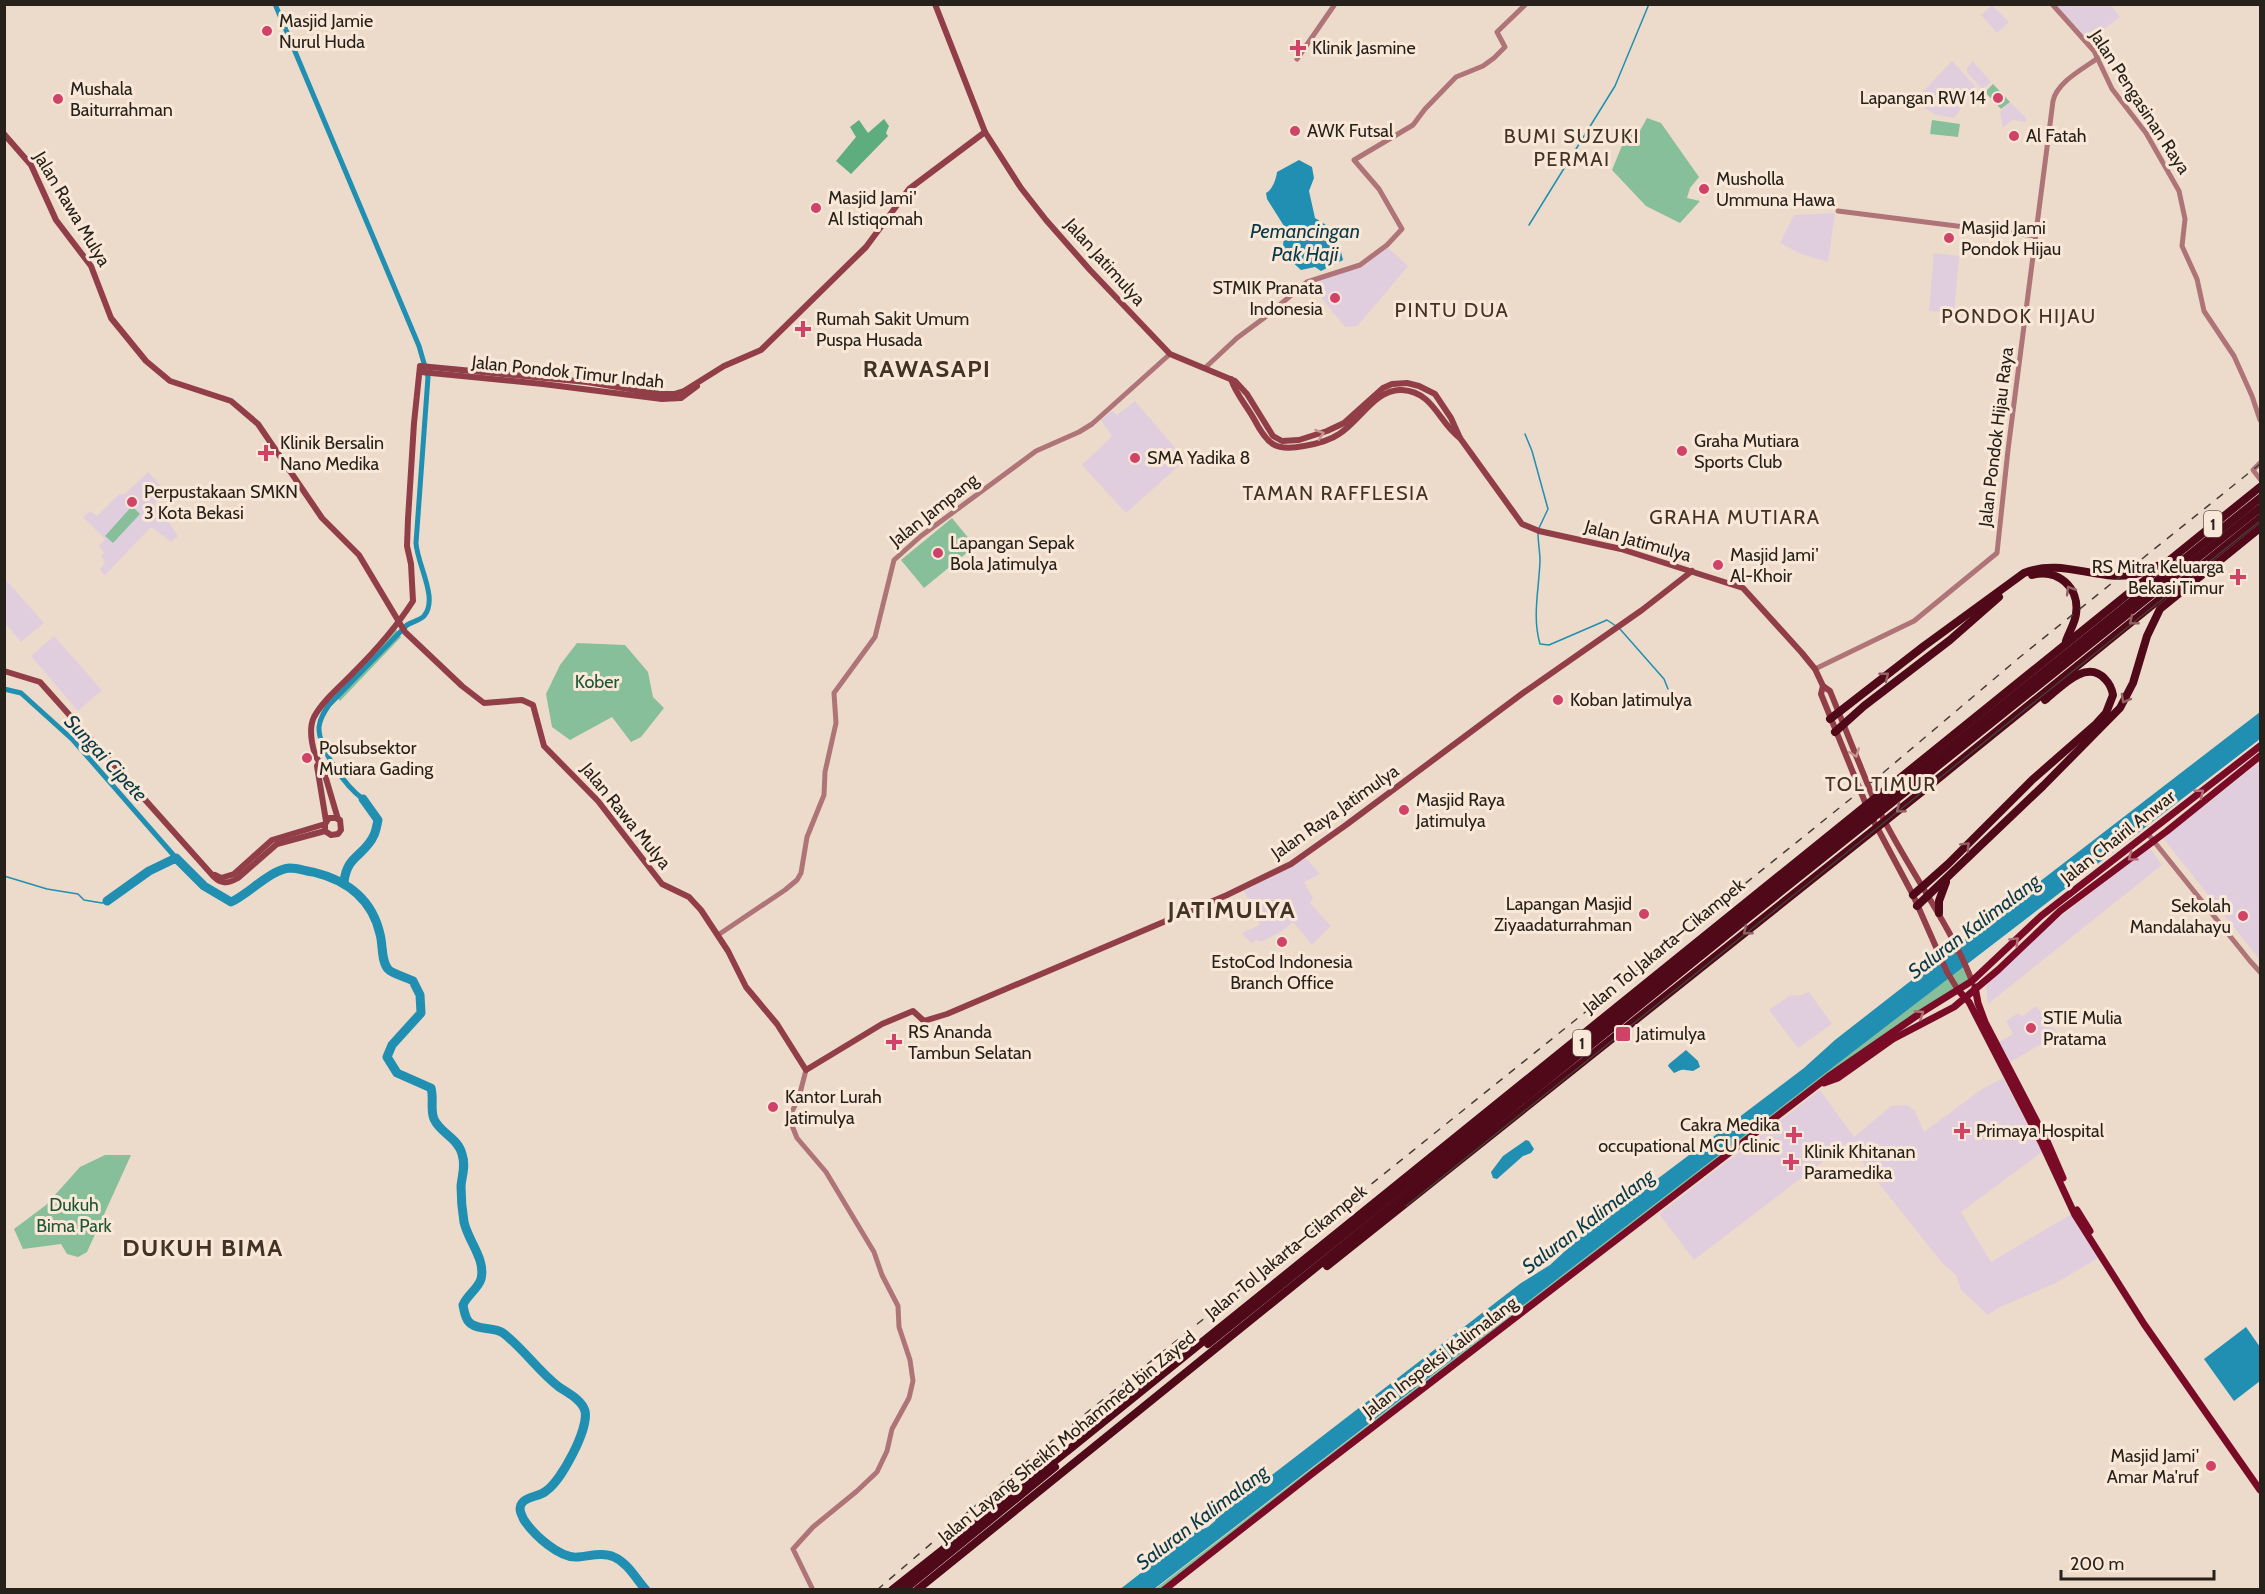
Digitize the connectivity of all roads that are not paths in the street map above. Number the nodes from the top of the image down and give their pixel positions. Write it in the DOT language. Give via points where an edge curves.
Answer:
graph roads {
  1 [pos="935,4"];
  2 [pos="1335,4"];
  3 [pos="1526,4"];
  4 [pos="2052,4"];
  5 [pos="2098,58"];
  6 [pos="1297,59"];
  7 [pos="985,132"];
  8 [pos="4,134"];
  9 [pos="1838,211"];
  10 [pos="2036,236"];
  11 [pos="1170,354"];
  12 [pos="1206,368"];
  13 [pos="2260,420"];
  14 [pos="2260,463"];
  15 [pos="2260,479"];
  16 [pos="2260,487"];
  17 [pos="2260,498"];
  18 [pos="2260,508"];
  19 [pos="2260,518"];
  20 [pos="2260,528"];
  21 [pos="2166,562"];
  22 [pos="1692,571"];
  23 [pos="399,623"];
  24 [pos="2064,644"];
  25 [pos="1815,669"];
  26 [pos="4,671"];
  27 [pos="1824,686"];
  28 [pos="1858,698"];
  29 [pos="1864,706"];
  30 [pos="1839,712"];
  31 [pos="1830,719"];
  32 [pos="1843,725"];
  33 [pos="1835,732"];
  34 [pos="2260,746"];
  35 [pos="2260,756"];
  36 [pos="319,763"];
  37 [pos="1934,782"];
  38 [pos="338,819"];
  39 [pos="325,825"];
  40 [pos="2148,834"];
  41 [pos="2153,842"];
  42 [pos="1947,879"];
  43 [pos="1923,886"];
  44 [pos="1912,895"];
  45 [pos="1929,896"];
  46 [pos="1917,906"];
  47 [pos="1939,913"];
  48 [pos="718,935"];
  49 [pos="2260,972"];
  50 [pos="1972,981"];
  51 [pos="1956,987"];
  52 [pos="1975,988"];
  53 [pos="1966,997"];
  54 [pos="1906,1027"];
  55 [pos="806,1070"];
  56 [pos="2098,1250"];
  57 [pos="2260,1490"];
  58 [pos="813,1590"];
  59 [pos="892,1590"];
  60 [pos="904,1590"];
  61 [pos="917,1590"];
  62 [pos="922,1590"];
  63 [pos="1164,1590"];
  1 -- 7 [label="main road, Jalan Jatimulya"];
  2 -- 6 [label="street"];
  3 -- 12 [label="street" via="1497,32 1505,47 1494,58 1456,77 1413,125 1354,160 1379,189 1402,229 1360,265 1307,282"];
  4 -- 5 [label="street, Jalan Pengasinan Raya"];
  5 -- 10 [label="street, Jalan Pondok Hijau Raya" via="2064,83 2054,96"];
  5 -- 13 [label="street, Jalan Pengasinan Raya" via="2112,89 2146,133 2178,191 2185,219 2182,246 2197,279 2204,311 2234,356"];
  7 -- 11 [label="main road, Jalan Jatimulya" via="1046,220"];
  7 -- 23 [label="main road, Jalan Pondok Timur Indah" via="909,189 866,247 761,350 724,366 684,397 662,399 425,369 414,423 408,519 413,599"];
  8 -- 23 [label="main road, Jalan Rawa Mulya" via="31,165 56,220 91,266 117,326 161,375 231,401 258,424 322,518 359,555"];
  9 -- 10 [label="street"];
  10 -- 25 [label="street, Jalan Pondok Hijau Raya" via="1997,553 1914,621"];
  11 -- 12 [label="main road, Jalan Jatimulya"];
  11 -- 48 [label="street, Jalan Jampang" via="1092,424 1036,451 894,560 874,637 834,693 836,723 824,795 807,837 801,873 785,890"];
  12 -- 22 [label="main road, Jalan Jatimulya" via="1239,384 1273,436 1282,441 1299,440 1344,423 1392,384 1419,386 1435,394 1460,438 1522,524"];
  14 -- 15 [label="street" via="2254,468"];
  16 -- 21 [label="highway, Jalan Tol Jakarta–Cikampek / 1"];
  17 -- 60 [label="highway, Jalan Layang Sheikh Mohammed bin Zayed / 1"];
  18 -- 61 [label="highway, Jalan Layang Sheikh Mohammed bin Zayed / 1"];
  19 -- 37 [label="highway, Jalan Tol Jakarta–Cikampek / 1, one-way"];
  20 -- 42 [label="highway, one-way" via="2160,609 2120,708"];
  21 -- 24 [label="highway, Jalan Tol Jakarta–Cikampek / 1"];
  28 -- 21 [label="highway, one-way" via="2024,573 2051,567 2130,575"];
  22 -- 25 [label="main road, Jalan Jatimulya" via="1743,588"];
  22 -- 55 [label="main road, Jalan Raya Jatimulya" via="1291,864 947,1014 924,1021 913,1011 896,1018"];
  23 -- 36 [label="main road" via="314,718 312,732"];
  23 -- 48 [label="main road, Jalan Rawa Mulya" via="479,700 531,703 548,752 598,801 662,884 692,900"];
  24 -- 29 [label="highway, one-way" via="2076,614 2074,592 2057,576 2028,576"];
  24 -- 59 [label="highway, Jalan Tol Jakarta–Cikampek / 1"];
  25 -- 27 [label="main road, Jalan Jatimulya"];
  26 -- 39 [label="main road" via="40,682 211,873 221,878 239,870 272,840"];
  27 -- 30 [label="main road, Jalan Jatimulya"];
  27 -- 31 [label="main road" via="1821,694"];
  28 -- 29 [label="highway"];
  28 -- 30 [label="highway"];
  29 -- 32 [label="highway"];
  30 -- 31 [label="highway"];
  30 -- 32 [label="main road, Jalan Jatimulya"];
  31 -- 33 [label="main road"];
  32 -- 33 [label="highway"];
  32 -- 43 [label="main road, Jalan Jatimulya, one-way" via="1893,839"];
  33 -- 44 [label="main road" via="1878,833"];
  40 -- 34 [label="main road, Jalan Chairil Anwar, one-way"];
  35 -- 41 [label="main road, Jalan Chairil Anwar"];
  36 -- 38 [label="main road"];
  36 -- 39 [label="main road"];
  43 -- 37 [label="highway, one-way" via="2096,724 2111,704 2110,686 2092,670 2079,674"];
  37 -- 62 [label="highway, Jalan Tol Jakarta–Cikampek / 1, one-way"];
  38 -- 39 [label="main road" via="331,818"];
  38 -- 39 [label="main road" via="342,827 338,834 331,835"];
  40 -- 41 [label="street"];
  50 -- 40 [label="main road, Jalan Chairil Anwar, one-way" via="2041,916"];
  41 -- 49 [label="street"];
  41 -- 52 [label="main road, Jalan Chairil Anwar, one-way" via="2060,911"];
  42 -- 45 [label="highway"];
  42 -- 47 [label="highway"];
  43 -- 44 [label="highway"];
  43 -- 45 [label="main road, Jalan Jatimulya"];
  44 -- 46 [label="main road"];
  45 -- 46 [label="highway"];
  45 -- 47 [label="main road, Jalan Jatimulya"];
  46 -- 51 [label="main road"];
  47 -- 50 [label="main road, Jalan Jatimulya"];
  48 -- 55 [label="main road, Jalan Rawa Mulya" via="746,987 777,1024"];
  50 -- 51 [label="main road, Jalan Inspeksi Kalimalang"];
  50 -- 52 [label="main road"];
  51 -- 53 [label="main road"];
  54 -- 51 [label="main road, Jalan Inspeksi Kalimalang, one-way"];
  52 -- 53 [label="main road, Jalan Inspeksi Kalimalang"];
  52 -- 56 [label="main road" via="1985,1022"];
  53 -- 54 [label="main road, Jalan Inspeksi Kalimalang"];
  53 -- 56 [label="main road" via="2076,1215"];
  54 -- 63 [label="main road, Jalan Inspeksi Kalimalang" via="1821,1084"];
  55 -- 58 [label="street" via="789,1118 797,1138 826,1172 874,1251 898,1306 899,1327 913,1381 877,1472 793,1549"];
  56 -- 57 [label="main road" via="2144,1324"];
}
